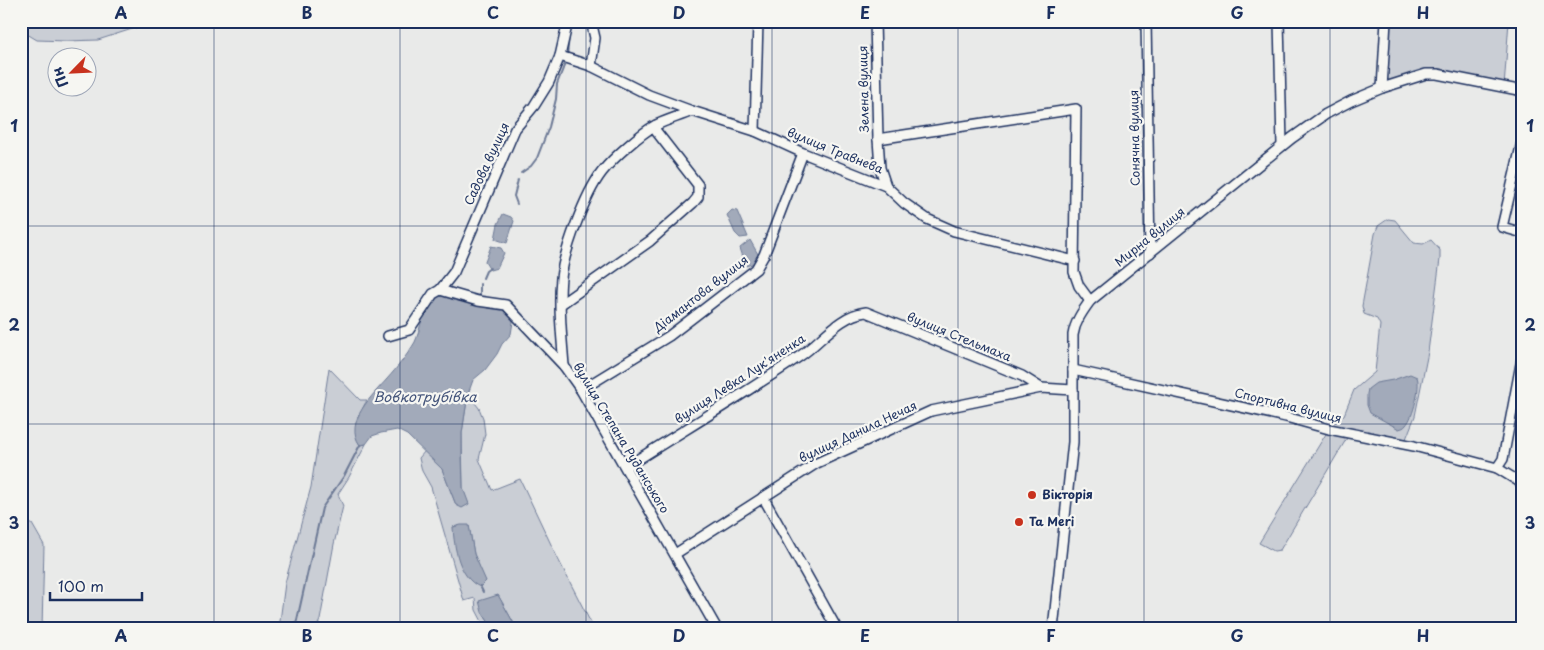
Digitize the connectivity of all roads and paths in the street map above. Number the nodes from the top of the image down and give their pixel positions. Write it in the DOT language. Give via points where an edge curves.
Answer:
graph roads {
  1 [pos="568,21"];
  2 [pos="591,21"];
  3 [pos="758,21"];
  4 [pos="875,21"];
  5 [pos="1146,21"];
  6 [pos="1279,21"];
  7 [pos="1386,21"];
  8 [pos="560,56"];
  9 [pos="591,66"];
  10 [pos="1382,88"];
  11 [pos="1523,91"];
  12 [pos="692,111"];
  13 [pos="655,126"];
  14 [pos="755,131"];
  15 [pos="1523,138"];
  16 [pos="878,139"];
  17 [pos="1282,145"];
  18 [pos="803,153"];
  19 [pos="886,186"];
  20 [pos="1523,233"];
  21 [pos="1150,253"];
  22 [pos="1075,261"];
  23 [pos="440,290"];
  24 [pos="1090,301"];
  25 [pos="561,304"];
  26 [pos="866,312"];
  27 [pos="388,336"];
  28 [pos="1523,353"];
  29 [pos="564,366"];
  30 [pos="1521,368"];
  31 [pos="1073,370"];
  32 [pos="1042,388"];
  33 [pos="581,390"];
  34 [pos="1073,390"];
  35 [pos="626,468"];
  36 [pos="1497,468"];
  37 [pos="1523,484"];
  38 [pos="763,497"];
  39 [pos="676,554"];
  40 [pos="717,629"];
  41 [pos="837,629"];
  42 [pos="1054,629"];
  1 -- 8 [label="street, Садова вулиця"];
  2 -- 9 [label="street" via="595,38"];
  3 -- 14 [label="street"];
  4 -- 16 [label="street, Зелена вулиця"];
  5 -- 21 [label="street, Сонячна вулиця"];
  6 -- 17 [label="street"];
  7 -- 10 [label="street"];
  8 -- 9 [label="street, вулиця Травнева"];
  8 -- 23 [label="street, Садова вулиця" via="549,82 515,129 454,272"];
  9 -- 12 [label="street, вулиця Травнева" via="649,96"];
  10 -- 11 [label="street, Мирна вулиця" via="1430,74"];
  10 -- 17 [label="street, Мирна вулиця" via="1331,111"];
  12 -- 13 [label="street"];
  12 -- 14 [label="street, вулиця Травнева"];
  13 -- 25 [label="street" via="623,150 602,172 588,196 571,238 561,278"];
  13 -- 25 [label="street" via="698,185 698,197 650,241"];
  14 -- 18 [label="street, вулиця Травнева"];
  15 -- 20 [label="street" via="1502,227"];
  16 -- 19 [label="street, Зелена вулиця" via="880,168"];
  16 -- 22 [label="street" via="1076,109"];
  17 -- 21 [label="street, Мирна вулиця"];
  18 -- 19 [label="street, вулиця Травнева"];
  18 -- 33 [label="street, Діамантова вулиця" via="756,269 669,336"];
  19 -- 22 [label="street, вулиця Травнева" via="927,219 954,231"];
  21 -- 24 [label="street, Мирна вулиця"];
  22 -- 24 [label="street" via="1076,280"];
  23 -- 27 [label="street, Садова вулиця" via="432,294 409,330"];
  23 -- 29 [label="street, вулиця Степана Руданського" via="506,305"];
  24 -- 31 [label="street, Мирна вулиця" via="1074,329"];
  25 -- 29 [label="street"];
  26 -- 32 [label="street, вулиця Стельмаха" via="1022,376"];
  26 -- 35 [label="street, вулиця Левка Лук'яненка" via="845,319 802,355"];
  28 -- 30 [label="street"];
  29 -- 33 [label="street, вулиця Степана Руданського"];
  30 -- 36 [label="street" via="1503,459"];
  31 -- 34 [label="street, Мирна вулиця"];
  31 -- 36 [label="street, Спортивна вулиця" via="1414,446"];
  32 -- 34 [label="street, вулиця Данила Нечая"];
  32 -- 38 [label="street, вулиця Данила Нечая" via="931,411 817,463"];
  33 -- 35 [label="street, вулиця Степана Руданського"];
  34 -- 42 [label="street, Мирна вулиця" via="1073,442"];
  35 -- 39 [label="street, вулиця Степана Руданського"];
  36 -- 37 [label="street, Спортивна вулиця"];
  38 -- 39 [label="street, вулиця Данила Нечая"];
  38 -- 41 [label="street"];
  39 -- 40 [label="street, вулиця Степана Руданського"];
}
